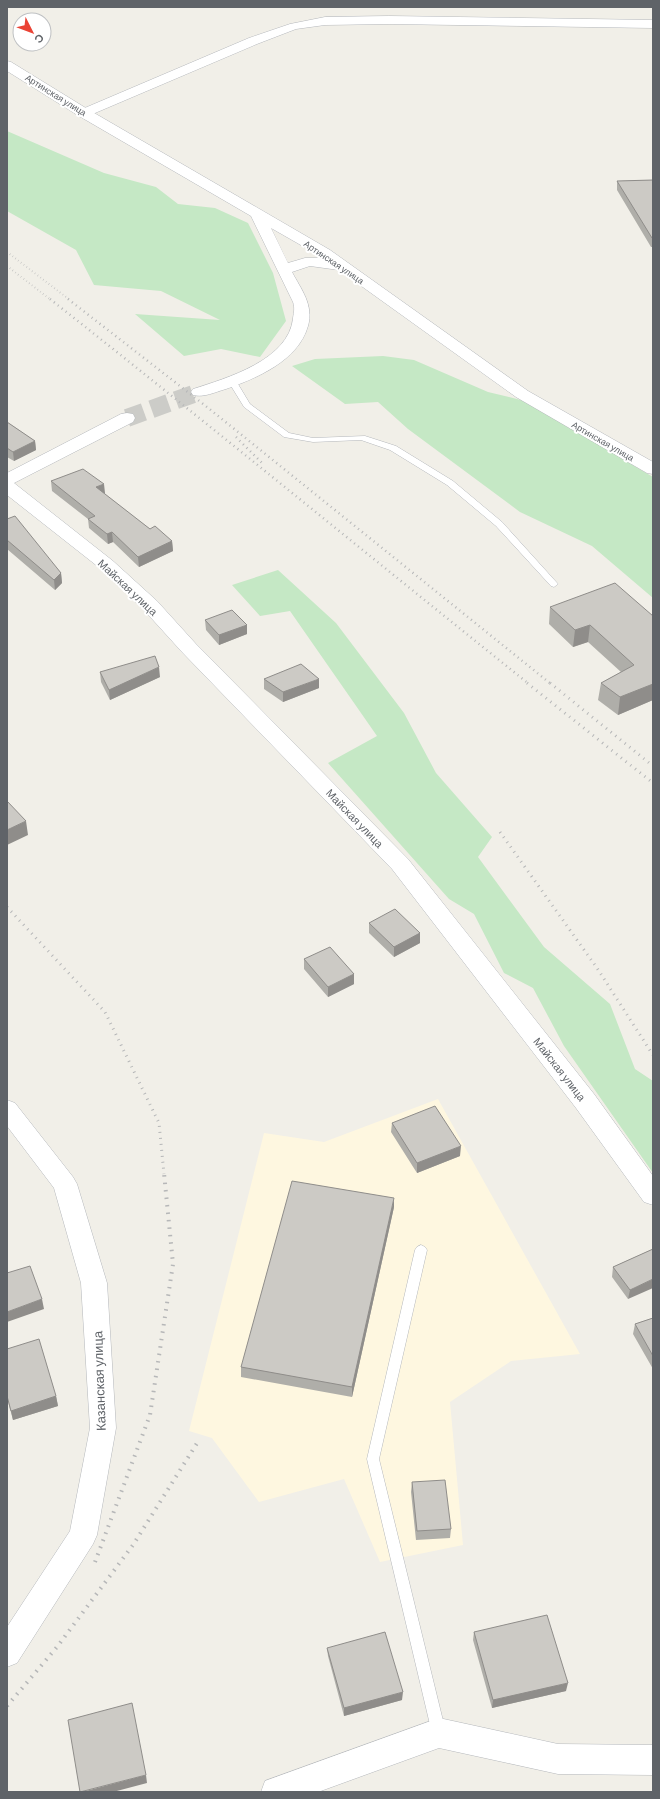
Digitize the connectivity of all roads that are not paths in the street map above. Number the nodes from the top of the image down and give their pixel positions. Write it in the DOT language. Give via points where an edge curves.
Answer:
graph roads {
  1 [pos="653,24"];
  2 [pos="7,65"];
  3 [pos="84,113"];
  4 [pos="257,214"];
  5 [pos="344,268"];
  6 [pos="284,270"];
  7 [pos="232,381"];
  8 [pos="199,392"];
  9 [pos="127,418"];
  10 [pos="653,469"];
  11 [pos="7,480"];
  12 [pos="7,486"];
  13 [pos="554,584"];
  14 [pos="7,1109"];
  15 [pos="653,1195"];
  16 [pos="421,1250"];
  17 [pos="7,1653"];
  18 [pos="439,1733"];
  19 [pos="653,1760"];
  20 [pos="276,1792"];
  1 -- 3 [label="street" via="324,21 294,26 253,41"];
  2 -- 3 [label="street, Артинская улица"];
  3 -- 4 [label="street, Артинская улица"];
  4 -- 5 [label="street, Артинская улица"];
  4 -- 6 [label="street"];
  5 -- 6 [label="street" via="314,260"];
  5 -- 10 [label="street, Артинская улица" via="522,394"];
  6 -- 7 [label="street" via="302,307 300,330 286,350 257,370"];
  7 -- 8 [label="street"];
  7 -- 13 [label="lane" via="247,405 287,435 313,440 362,438 393,448 444,479 499,524"];
  9 -- 11 [label="street"];
  12 -- 15 [label="street, Майская улица" via="107,565 150,605 400,864 580,1095"];
  14 -- 17 [label="street, Казанская улица" via="65,1184 94,1283 103,1428 83,1535"];
  16 -- 18 [label="lane" via="374,1459"];
  18 -- 19 [label="street" via="558,1759"];
  18 -- 20 [label="street"];
}
